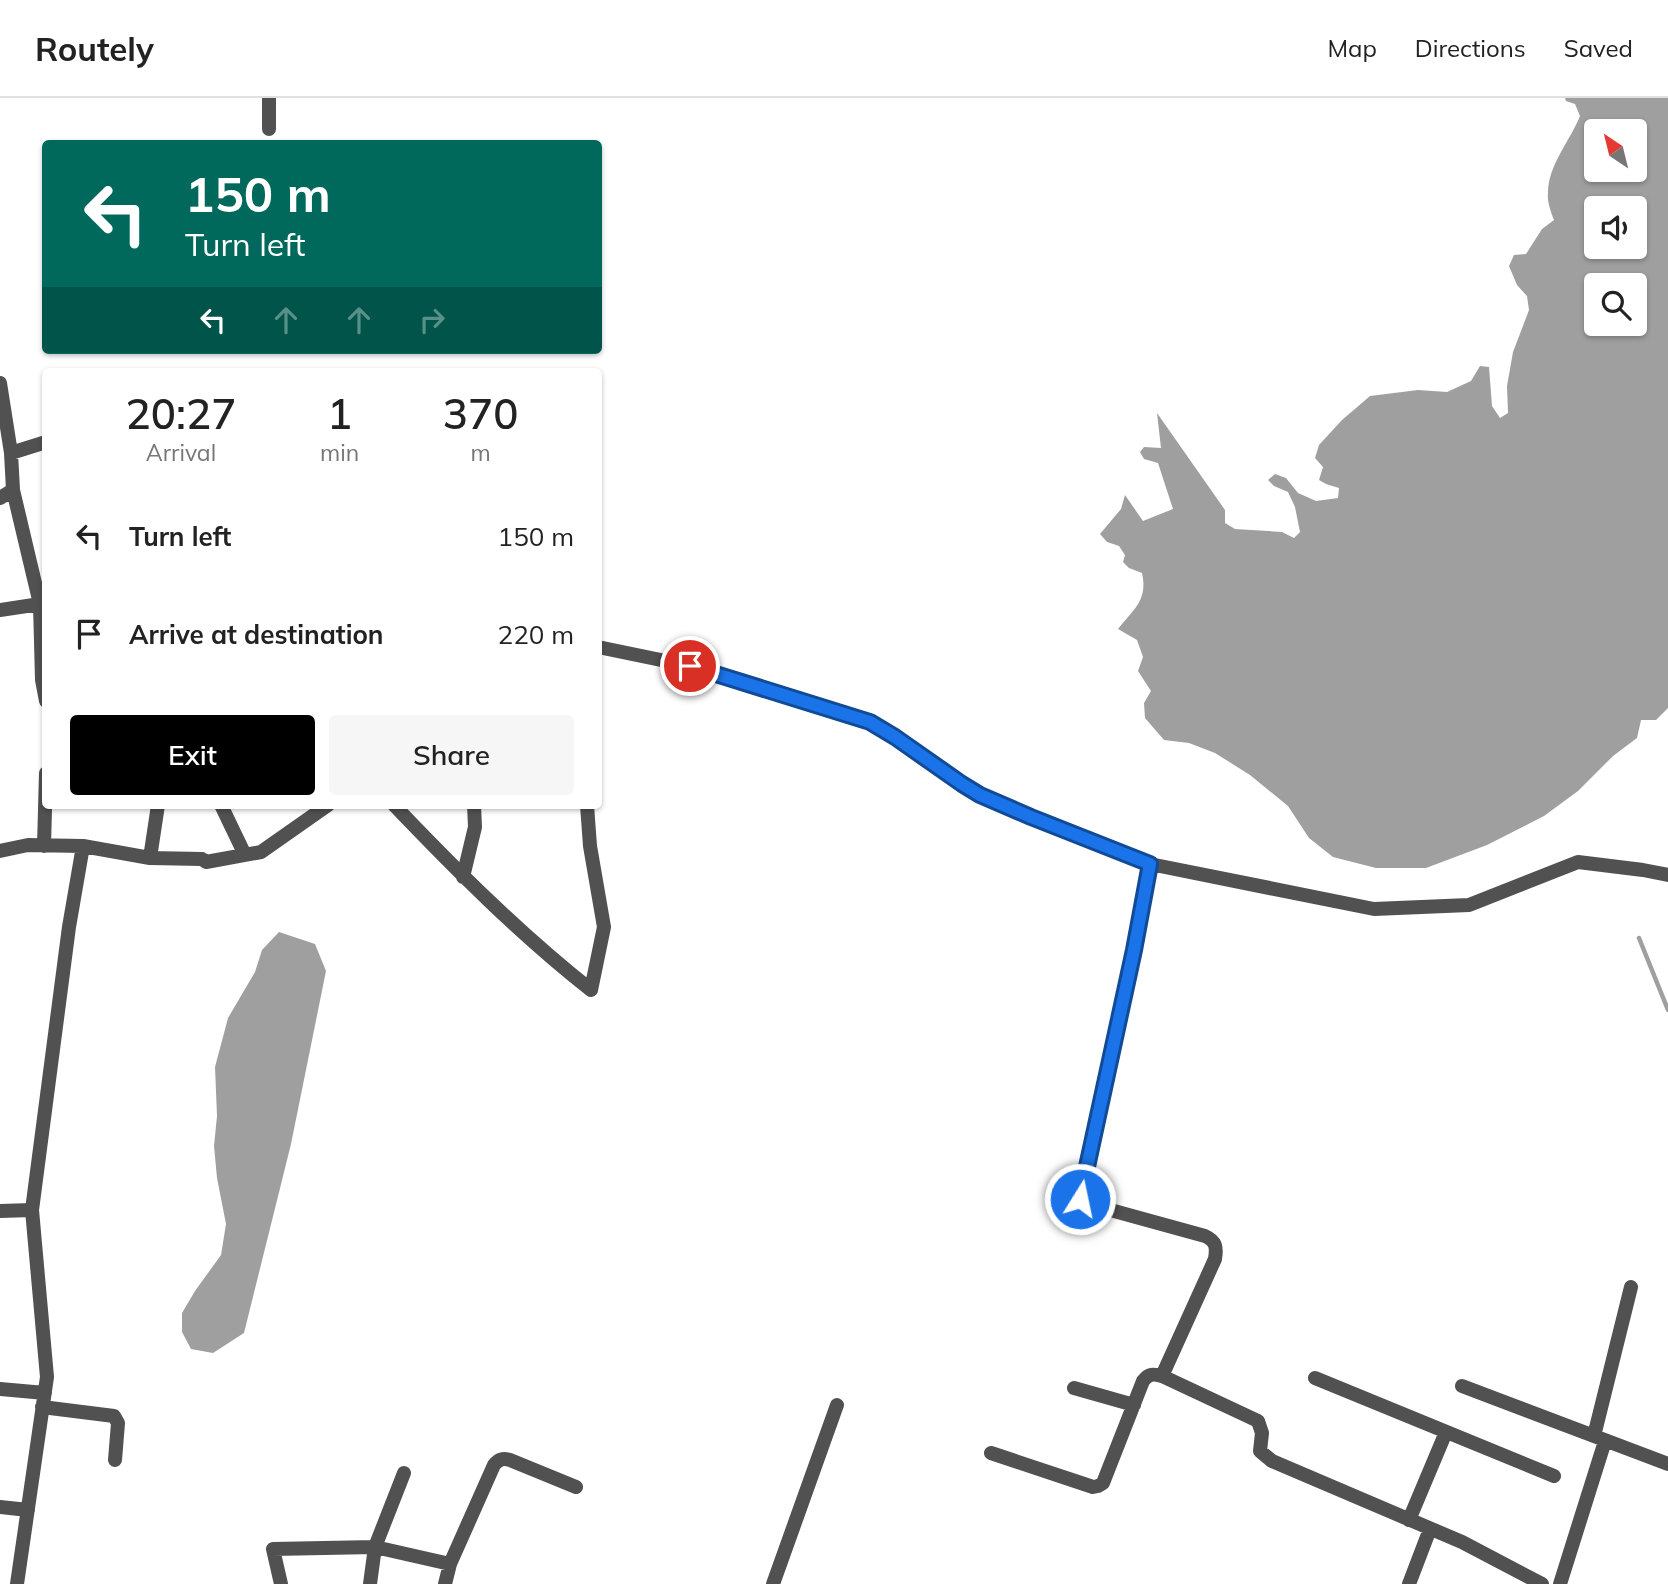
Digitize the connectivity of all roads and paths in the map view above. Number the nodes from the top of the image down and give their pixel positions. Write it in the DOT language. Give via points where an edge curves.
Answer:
graph roads {
  1 [pos="269,98"];
  2 [pos="269,129"];
  3 [pos="0,383"];
  4 [pos="42,443"];
  5 [pos="11,453"];
  6 [pos="6,494"];
  7 [pos="42,599"];
  8 [pos="42,602"];
  9 [pos="0,610"];
  10 [pos="602,648"];
  11 [pos="45,809"];
  12 [pos="157,809"];
  13 [pos="224,809"];
  14 [pos="322,809"];
  15 [pos="398,809"];
  16 [pos="474,809"];
  17 [pos="587,809"];
  18 [pos="44,846"];
  19 [pos="83,846"];
  20 [pos="0,851"];
  21 [pos="244,855"];
  22 [pos="150,858"];
  23 [pos="1150,864"];
  24 [pos="1668,875"];
  25 [pos="463,877"];
  26 [pos="32,1210"];
  27 [pos="0,1211"];
  28 [pos="1631,1287"];
  29 [pos="1162,1376"];
  30 [pos="1315,1378"];
  31 [pos="1462,1386"];
  32 [pos="1074,1388"];
  33 [pos="0,1389"];
  34 [pos="43,1400"];
  35 [pos="837,1405"];
  36 [pos="1133,1405"];
  37 [pos="1446,1432"];
  38 [pos="1600,1438"];
  39 [pos="991,1453"];
  40 [pos="115,1460"];
  41 [pos="1668,1464"];
  42 [pos="404,1473"];
  43 [pos="1554,1476"];
  44 [pos="576,1487"];
  45 [pos="0,1507"];
  46 [pos="27,1510"];
  47 [pos="1409,1520"];
  48 [pos="1430,1528"];
  49 [pos="375,1547"];
  50 [pos="450,1564"];
  51 [pos="17,1584"];
  52 [pos="281,1584"];
  53 [pos="370,1584"];
  54 [pos="445,1584"];
  55 [pos="774,1584"];
  56 [pos="1409,1584"];
  57 [pos="1542,1584"];
  58 [pos="1560,1584"];
  1 -- 2 [label="street"];
  3 -- 5 [label="street"];
  4 -- 5 [label="street"];
  5 -- 6 [label="street"];
  6 -- 7 [label="street"];
  8 -- 9 [label="street"];
  10 -- 23 [label="street" via="690,666 870,722 980,795"];
  11 -- 18 [label="street"];
  12 -- 22 [label="street"];
  13 -- 21 [label="street"];
  14 -- 21 [label="street" via="261,852"];
  15 -- 25 [label="street"];
  16 -- 25 [label="street" via="475,827"];
  17 -- 25 [label="street" via="604,927 591,990"];
  18 -- 19 [label="street"];
  18 -- 20 [label="street"];
  19 -- 22 [label="street"];
  19 -- 26 [label="street"];
  21 -- 22 [label="street" via="206,862"];
  23 -- 24 [label="street" via="1374,909 1469,905 1578,862"];
  23 -- 29 [label="street" via="1080,1196 1085,1203 1205,1236 1216,1246 1215,1259"];
  26 -- 27 [label="street"];
  26 -- 34 [label="street" via="47,1377"];
  28 -- 38 [label="street"];
  29 -- 36 [label="street" via="1147,1376"];
  29 -- 47 [label="street" via="1258,1421 1260,1451 1272,1461"];
  30 -- 37 [label="street"];
  31 -- 38 [label="street"];
  32 -- 36 [label="street"];
  33 -- 34 [label="street"];
  34 -- 40 [label="street" via="114,1416 118,1423"];
  34 -- 46 [label="street"];
  35 -- 55 [label="street"];
  36 -- 39 [label="street" via="1098,1486"];
  37 -- 43 [label="street"];
  37 -- 47 [label="street"];
  38 -- 41 [label="street"];
  38 -- 58 [label="street"];
  42 -- 49 [label="street"];
  44 -- 50 [label="street" via="510,1460 497,1462"];
  45 -- 46 [label="street"];
  46 -- 51 [label="street"];
  47 -- 48 [label="street"];
  48 -- 56 [label="street"];
  48 -- 57 [label="street"];
  49 -- 50 [label="street"];
  49 -- 52 [label="street" via="273,1549"];
  49 -- 53 [label="street"];
  50 -- 54 [label="street"];
}
